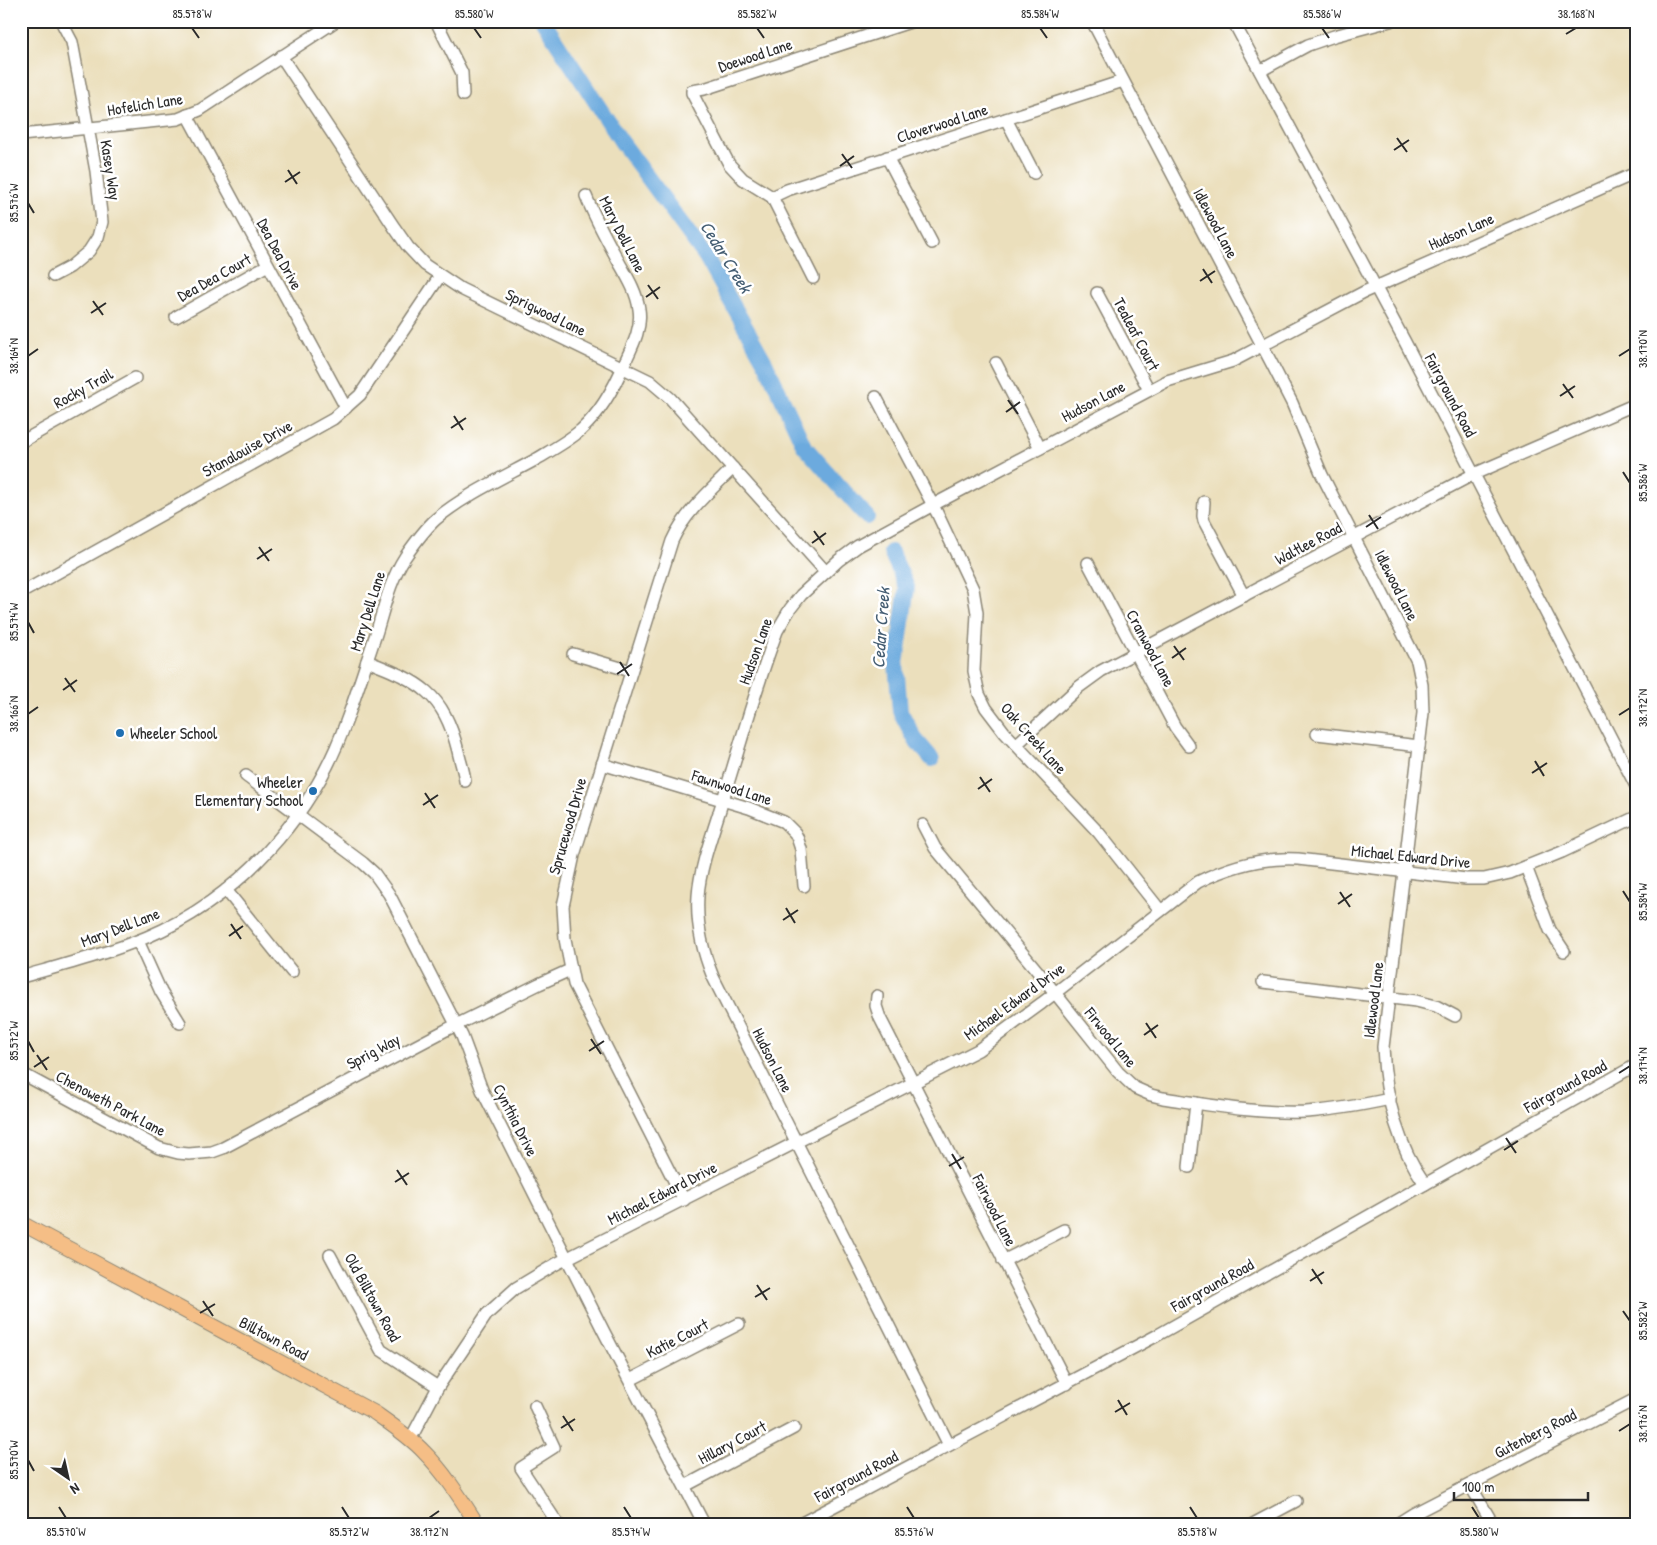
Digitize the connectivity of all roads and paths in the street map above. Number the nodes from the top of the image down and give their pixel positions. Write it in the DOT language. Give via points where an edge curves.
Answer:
graph roads {
  1 [pos="61,21"];
  2 [pos="336,21"];
  3 [pos="436,21"];
  4 [pos="913,21"];
  5 [pos="1092,21"];
  6 [pos="1233,21"];
  7 [pos="1390,21"];
  8 [pos="281,56"];
  9 [pos="1260,71"];
  10 [pos="1123,81"];
  11 [pos="463,95"];
  12 [pos="187,116"];
  13 [pos="1006,119"];
  14 [pos="88,128"];
  15 [pos="21,135"];
  16 [pos="888,158"];
  17 [pos="1034,173"];
  18 [pos="1636,173"];
  19 [pos="586,196"];
  20 [pos="772,197"];
  21 [pos="932,244"];
  22 [pos="268,265"];
  23 [pos="53,276"];
  24 [pos="440,276"];
  25 [pos="813,278"];
  26 [pos="1375,287"];
  27 [pos="1097,293"];
  28 [pos="176,317"];
  29 [pos="1262,346"];
  30 [pos="996,363"];
  31 [pos="623,367"];
  32 [pos="135,378"];
  33 [pos="1149,390"];
  34 [pos="876,397"];
  35 [pos="1636,404"];
  36 [pos="346,408"];
  37 [pos="21,442"];
  38 [pos="1040,448"];
  39 [pos="733,468"];
  40 [pos="1474,474"];
  41 [pos="1204,502"];
  42 [pos="933,504"];
  43 [pos="1354,538"];
  44 [pos="1088,563"];
  45 [pos="826,572"];
  46 [pos="21,593"];
  47 [pos="1244,596"];
  48 [pos="1135,652"];
  49 [pos="573,654"];
  50 [pos="367,661"];
  51 [pos="631,671"];
  52 [pos="1317,734"];
  53 [pos="1017,744"];
  54 [pos="1189,746"];
  55 [pos="1419,746"];
  56 [pos="602,764"];
  57 [pos="246,776"];
  58 [pos="465,781"];
  59 [pos="1636,786"];
  60 [pos="723,800"];
  61 [pos="297,815"];
  62 [pos="1636,817"];
  63 [pos="922,825"];
  64 [pos="1526,867"];
  65 [pos="1404,872"];
  66 [pos="804,886"];
  67 [pos="226,890"];
  68 [pos="1160,910"];
  69 [pos="138,941"];
  70 [pos="1564,952"];
  71 [pos="570,970"];
  72 [pos="292,972"];
  73 [pos="21,977"];
  74 [pos="1263,982"];
  75 [pos="1055,993"];
  76 [pos="877,996"];
  77 [pos="1389,998"];
  78 [pos="1455,1016"];
  79 [pos="180,1023"];
  80 [pos="456,1026"];
  81 [pos="1636,1065"];
  82 [pos="21,1073"];
  83 [pos="913,1084"];
  84 [pos="1390,1099"];
  85 [pos="1196,1103"];
  86 [pos="796,1143"];
  87 [pos="189,1154"];
  88 [pos="1189,1167"];
  89 [pos="1425,1184"];
  90 [pos="684,1200"];
  91 [pos="21,1224"];
  92 [pos="1064,1230"];
  93 [pos="330,1254"];
  94 [pos="567,1259"];
  95 [pos="1003,1261"];
  96 [pos="738,1324"];
  97 [pos="630,1380"];
  98 [pos="1066,1384"];
  99 [pos="438,1387"];
  100 [pos="1636,1399"];
  101 [pos="535,1406"];
  102 [pos="794,1428"];
  103 [pos="410,1440"];
  104 [pos="949,1445"];
  105 [pos="1470,1485"];
  106 [pos="685,1486"];
  107 [pos="1296,1501"];
  108 [pos="477,1524"];
  109 [pos="558,1524"];
  110 [pos="704,1524"];
  111 [pos="800,1524"];
  112 [pos="1253,1524"];
  113 [pos="1397,1524"];
  114 [pos="1493,1524"];
  1 -- 14 [label="street, Kasey Way" via="72,42"];
  2 -- 8 [label="street, Hofelich Lane"];
  3 -- 11 [label="street" via="462,73"];
  4 -- 20 [label="street, Doewood Lane" via="692,91 729,164 743,179"];
  5 -- 10 [label="street, Idlewood Lane"];
  6 -- 9 [label="street, Fairground Road"];
  7 -- 9 [label="street" via="1308,45"];
  8 -- 12 [label="street, Hofelich Lane"];
  8 -- 24 [label="street, Sprigwood Lane" via="408,247"];
  9 -- 26 [label="street, Fairground Road"];
  10 -- 13 [label="street, Cloverwood Lane"];
  10 -- 29 [label="street, Idlewood Lane"];
  12 -- 14 [label="street, Hofelich Lane"];
  12 -- 22 [label="street, Dea Dea Drive"];
  13 -- 16 [label="street, Cloverwood Lane"];
  13 -- 17 [label="street"];
  14 -- 15 [label="street, Hofelich Lane"];
  14 -- 23 [label="street, Kasey Way" via="102,215 100,230 94,244 82,258"];
  16 -- 20 [label="street, Cloverwood Lane"];
  16 -- 21 [label="street"];
  18 -- 26 [label="street, Hudson Lane"];
  19 -- 31 [label="street, Mary Dell Lane" via="630,282 640,311 639,328"];
  20 -- 25 [label="street"];
  22 -- 28 [label="street, Dea Dea Court"];
  22 -- 36 [label="street, Dea Dea Drive"];
  24 -- 31 [label="street, Sprigwood Lane"];
  24 -- 36 [label="street, Stanalouise Drive" via="360,395"];
  26 -- 29 [label="street, Hudson Lane"];
  26 -- 40 [label="street, Fairground Road"];
  27 -- 33 [label="street, Tealeaf Court"];
  29 -- 33 [label="street, Hudson Lane" via="1233,361"];
  29 -- 43 [label="street, Idlewood Lane"];
  30 -- 38 [label="street"];
  31 -- 39 [label="street, Sprigwood Lane" via="658,387"];
  31 -- 50 [label="street, Mary Dell Lane" via="594,417 581,430 447,511 423,532 403,559 392,582"];
  32 -- 37 [label="street, Rocky Trail"];
  33 -- 38 [label="street, Hudson Lane"];
  34 -- 42 [label="street, Oak Creek Lane"];
  35 -- 40 [label="street, Waltlee Road"];
  36 -- 46 [label="street, Stanalouise Drive" via="333,419"];
  38 -- 42 [label="street, Hudson Lane"];
  39 -- 45 [label="street, Sprigwood Lane"];
  39 -- 51 [label="street, Sprucewood Drive" via="676,531"];
  40 -- 43 [label="street, Waltlee Road"];
  40 -- 59 [label="street, Fairground Road"];
  41 -- 47 [label="street" via="1204,521"];
  42 -- 45 [label="street, Hudson Lane" via="858,546"];
  42 -- 53 [label="street, Oak Creek Lane" via="973,589 977,613 974,671 979,694 996,723"];
  43 -- 47 [label="street, Waltlee Road"];
  43 -- 55 [label="street, Idlewood Lane" via="1417,661 1423,697"];
  44 -- 48 [label="street, Cranwood Lane"];
  45 -- 60 [label="street, Hudson Lane" via="801,595 777,631"];
  47 -- 48 [label="street, Waltlee Road"];
  48 -- 53 [label="street, Waltlee Road" via="1080,687"];
  48 -- 54 [label="street, Cranwood Lane" via="1175,727"];
  49 -- 51 [label="street"];
  50 -- 58 [label="street" via="414,682 436,701 450,726"];
  50 -- 61 [label="street, Mary Dell Lane" via="328,766"];
  51 -- 56 [label="street, Sprucewood Drive"];
  52 -- 55 [label="street"];
  53 -- 68 [label="street, Oak Creek Lane" via="1099,833"];
  55 -- 65 [label="street, Idlewood Lane"];
  56 -- 60 [label="street, Fawnwood Lane"];
  56 -- 71 [label="street, Sprucewood Drive" via="574,855 563,906"];
  57 -- 61 [label="street, Cynthia Drive"];
  60 -- 66 [label="street, Fawnwood Lane" via="774,817 789,826 801,849"];
  60 -- 86 [label="street, Hudson Lane" via="698,894 701,942 713,977"];
  61 -- 67 [label="street, Mary Dell Lane" via="266,852"];
  61 -- 80 [label="street, Cynthia Drive" via="362,863 383,885"];
  62 -- 64 [label="street, Michael Edward Drive"];
  63 -- 75 [label="street, Firwood Lane" via="935,848"];
  64 -- 65 [label="street, Michael Edward Drive" via="1484,879"];
  64 -- 70 [label="street" via="1550,930"];
  65 -- 68 [label="street, Michael Edward Drive" via="1273,859 1222,870 1198,882"];
  65 -- 77 [label="street, Idlewood Lane"];
  67 -- 69 [label="street, Mary Dell Lane" via="176,923"];
  67 -- 72 [label="street"];
  68 -- 75 [label="street, Michael Edward Drive"];
  69 -- 73 [label="street, Mary Dell Lane"];
  69 -- 79 [label="street" via="161,992"];
  71 -- 80 [label="street, Sprig Way"];
  71 -- 90 [label="street, Sprucewood Drive" via="574,984"];
  74 -- 77 [label="street"];
  75 -- 83 [label="street, Michael Edward Drive" via="978,1050"];
  75 -- 85 [label="street, Firwood Lane" via="1118,1072 1135,1088 1157,1097"];
  76 -- 83 [label="street, Fairwood Lane" via="880,1018"];
  77 -- 78 [label="street" via="1436,1006"];
  77 -- 84 [label="street, Idlewood Lane" via="1383,1047"];
  80 -- 87 [label="street, Sprig Way" via="224,1148"];
  80 -- 94 [label="street, Cynthia Drive" via="482,1090"];
  81 -- 89 [label="street, Fairground Road"];
  82 -- 87 [label="street, Chenoweth Park Lane" via="159,1148"];
  83 -- 86 [label="street, Michael Edward Drive"];
  83 -- 95 [label="street, Fairwood Lane"];
  84 -- 85 [label="street, Firwood Lane" via="1304,1112"];
  84 -- 89 [label="street, Idlewood Lane" via="1402,1145"];
  85 -- 88 [label="street"];
  86 -- 90 [label="street, Michael Edward Drive"];
  86 -- 104 [label="street, Hudson Lane"];
  89 -- 98 [label="street, Fairground Road"];
  90 -- 94 [label="street, Michael Edward Drive"];
  91 -- 103 [label="main road, Billtown Road" via="355,1401"];
  92 -- 95 [label="street"];
  93 -- 99 [label="street, Old Billtown Road" via="381,1350"];
  94 -- 97 [label="street, Cynthia Drive"];
  94 -- 99 [label="street, Michael Edward Drive" via="526,1282 493,1308"];
  95 -- 98 [label="street, Fairwood Lane"];
  96 -- 97 [label="street, Katie Court"];
  97 -- 106 [label="street, Cynthia Drive"];
  98 -- 104 [label="street, Fairground Road"];
  99 -- 103 [label="street, Michael Edward Drive"];
  100 -- 105 [label="street, Gutenberg Road"];
  101 -- 109 [label="street" via="554,1447 521,1468"];
  102 -- 106 [label="street, Hillary Court"];
  103 -- 108 [label="main road, Billtown Road" via="434,1464"];
  104 -- 111 [label="street, Fairground Road"];
  105 -- 113 [label="street, Gutenberg Road"];
  105 -- 114 [label="street"];
  106 -- 110 [label="street, Cynthia Drive"];
  107 -- 112 [label="street"];
}
